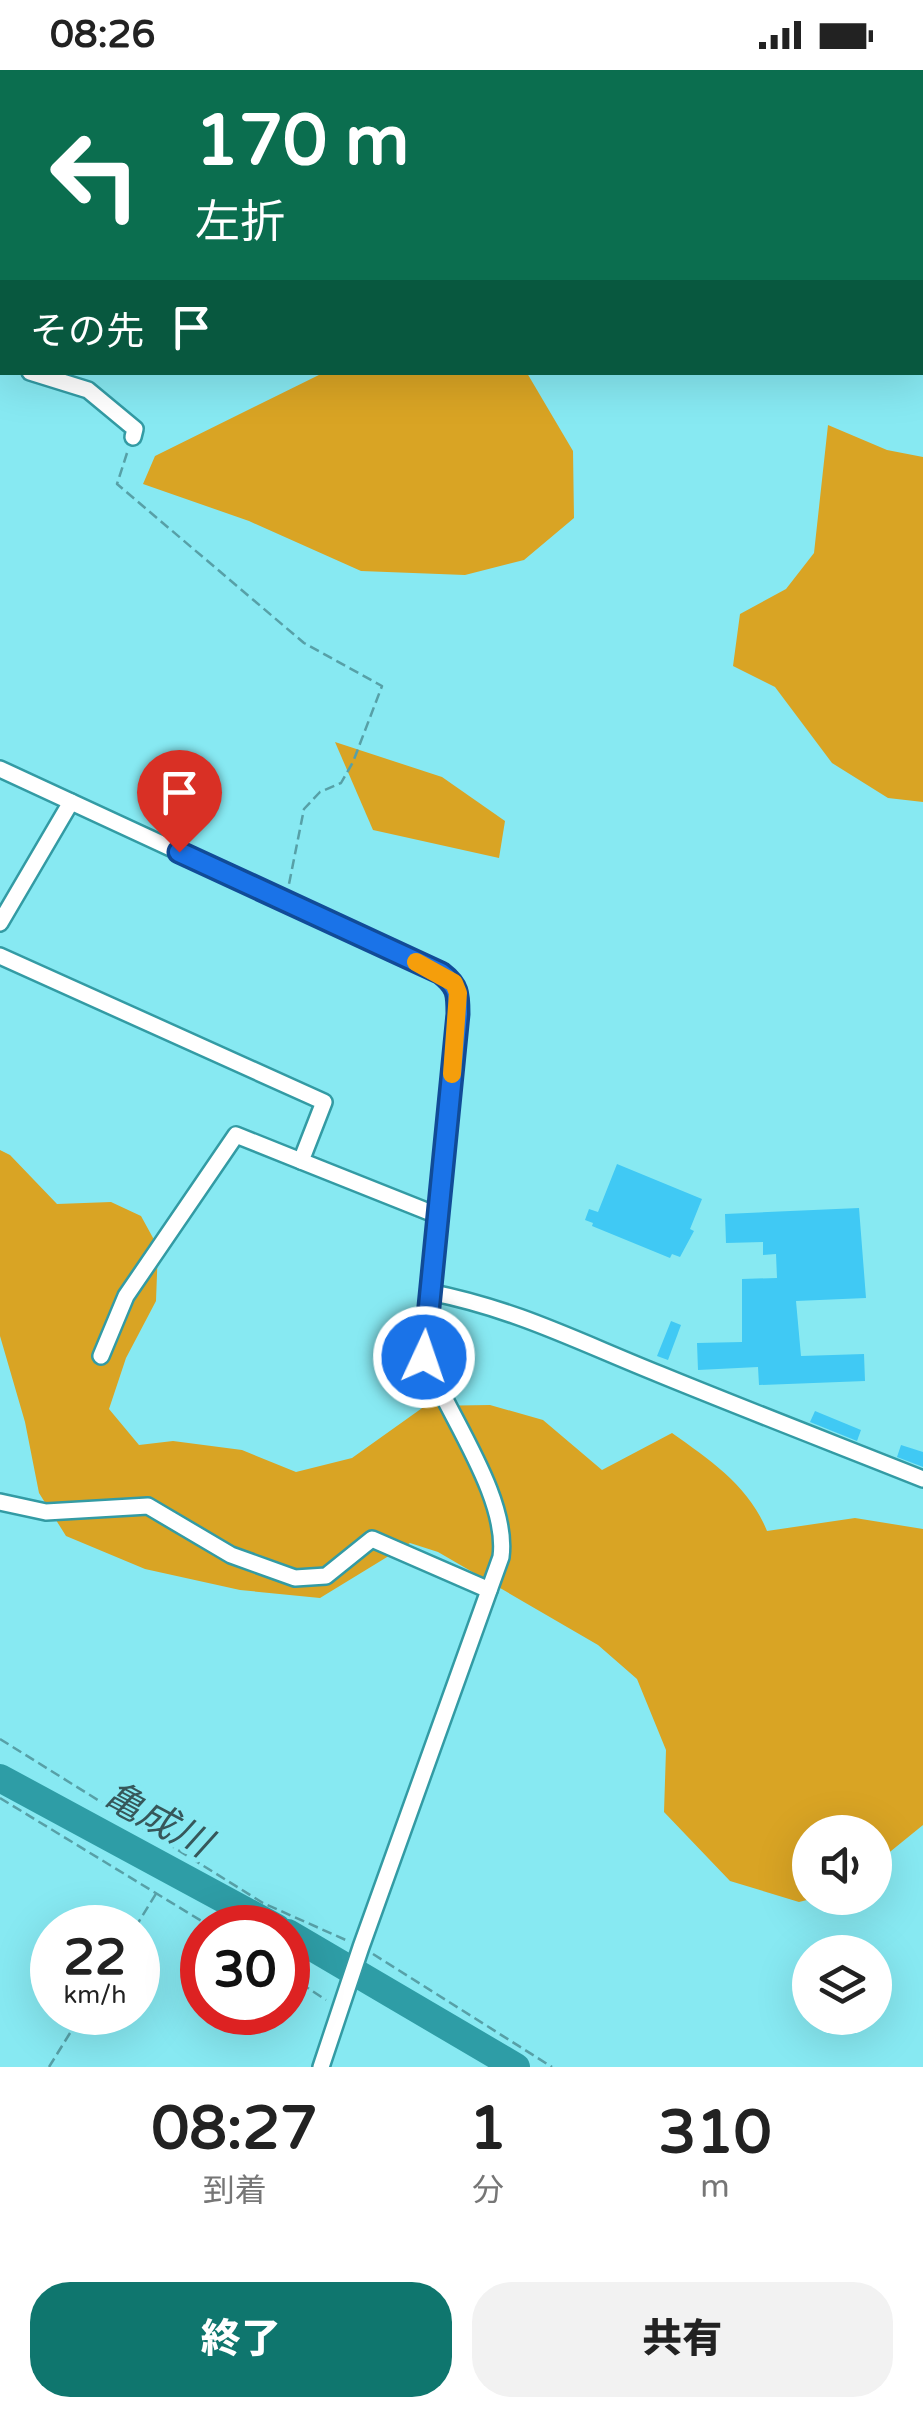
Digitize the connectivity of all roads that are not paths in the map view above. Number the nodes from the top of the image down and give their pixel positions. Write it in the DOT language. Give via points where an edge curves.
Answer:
graph roads {
  1 [pos="40,375"];
  2 [pos="132,437"];
  3 [pos="0,769"];
  4 [pos="71,802"];
  5 [pos="0,923"];
  6 [pos="0,956"];
  7 [pos="301,1162"];
  8 [pos="438,1216"];
  9 [pos="429,1292"];
  10 [pos="102,1356"];
  11 [pos="923,1479"];
  12 [pos="0,1502"];
  13 [pos="490,1590"];
  14 [pos="321,2067"];
  1 -- 2 [label="street" via="88,390 135,430"];
  3 -- 4 [label="street"];
  4 -- 5 [label="street"];
  4 -- 8 [label="street" via="454,983 458,1014"];
  6 -- 7 [label="street" via="324,1102"];
  7 -- 8 [label="street"];
  7 -- 10 [label="street" via="236,1135 126,1296"];
  8 -- 9 [label="street"];
  9 -- 11 [label="street" via="560,1330"];
  9 -- 13 [label="street" via="424,1357 499,1517 503,1540"];
  12 -- 13 [label="street" via="46,1512 148,1506 232,1554 295,1578 326,1576 372,1538"];
  13 -- 14 [label="street"];
}
